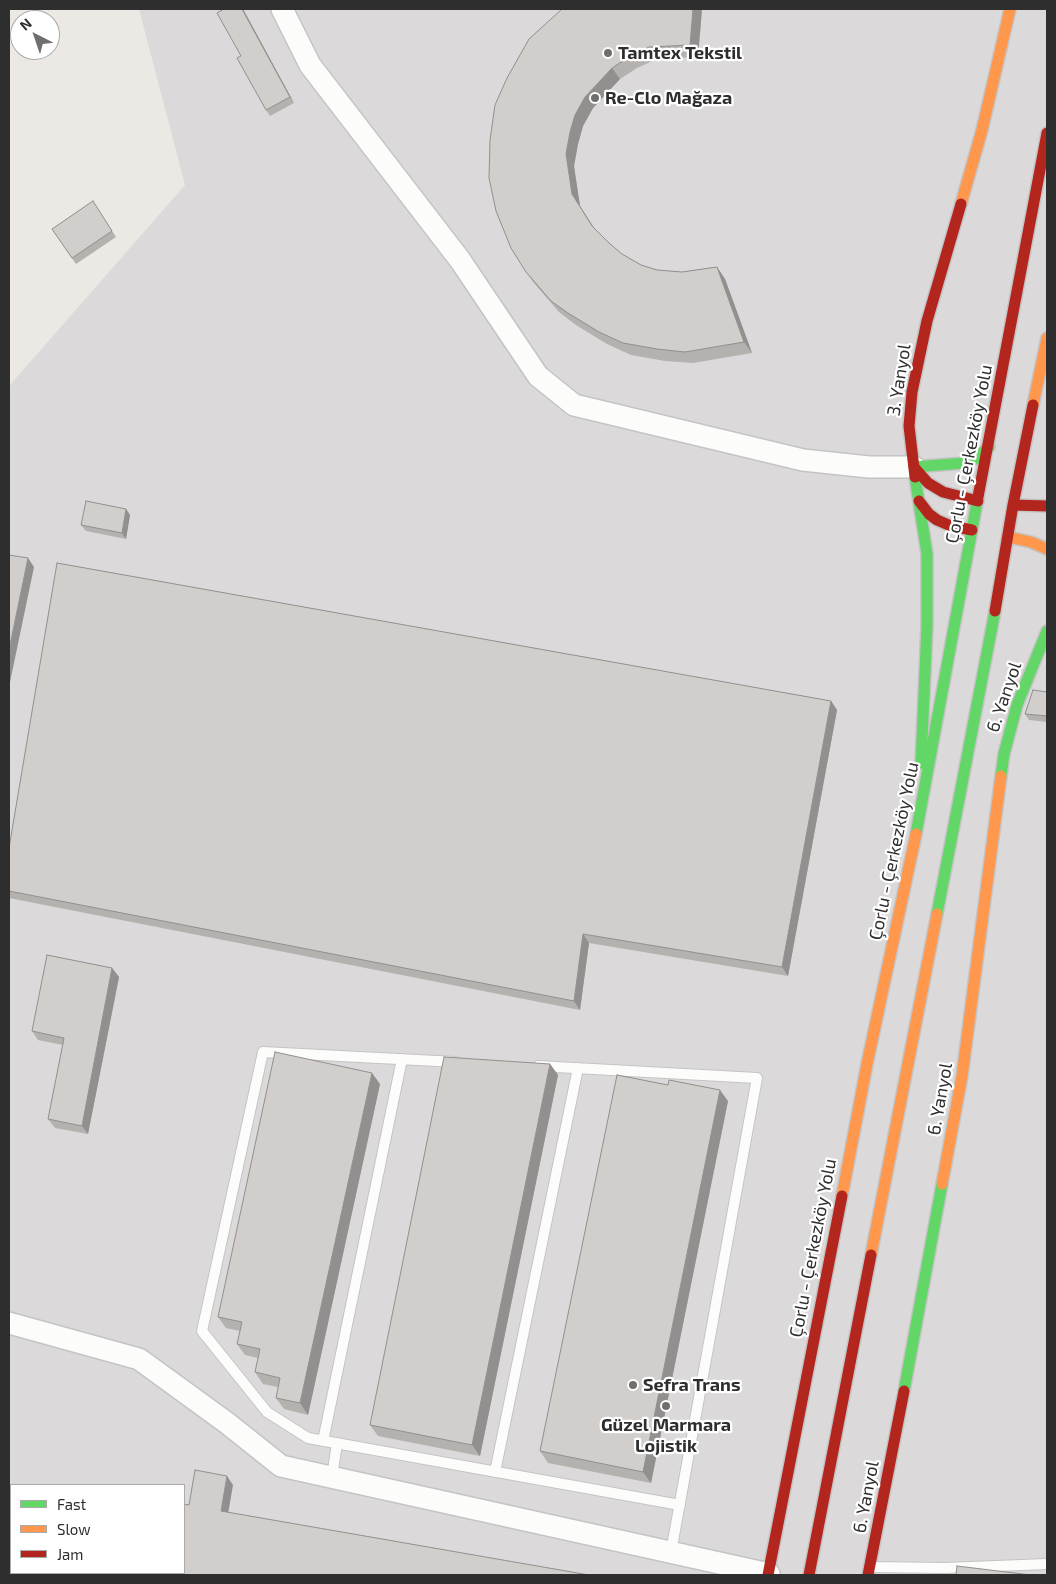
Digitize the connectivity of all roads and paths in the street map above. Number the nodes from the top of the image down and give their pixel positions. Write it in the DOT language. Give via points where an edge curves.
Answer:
graph roads {
  1 [pos="282,9"];
  2 [pos="1010,9"];
  3 [pos="1047,133"];
  4 [pos="1047,338"];
  5 [pos="988,447"];
  6 [pos="914,467"];
  7 [pos="919,501"];
  8 [pos="982,501"];
  9 [pos="1008,505"];
  10 [pos="1047,506"];
  11 [pos="976,531"];
  12 [pos="1003,536"];
  13 [pos="1047,549"];
  14 [pos="1047,632"];
  15 [pos="918,827"];
  16 [pos="402,1059"];
  17 [pos="470,1063"];
  18 [pos="529,1066"];
  19 [pos="578,1068"];
  20 [pos="9,1323"];
  21 [pos="324,1441"];
  22 [pos="337,1443"];
  23 [pos="495,1472"];
  24 [pos="332,1477"];
  25 [pos="680,1505"];
  26 [pos="672,1552"];
  27 [pos="1047,1564"];
  28 [pos="869,1571"];
  29 [pos="945,1572"];
  30 [pos="768,1574"];
  31 [pos="809,1575"];
  1 -- 6 [label="street" via="310,65 460,260 538,376 574,405 803,460 869,467"];
  2 -- 6 [label="main road, 3. Yanyol" via="982,130 927,321 912,392 909,426"];
  3 -- 5 [label="main road, Çorlu - Çerkezköy Yolu"];
  4 -- 9 [label="main road"];
  5 -- 6 [label="main road" via="964,464"];
  5 -- 8 [label="main road, Çorlu - Çerkezköy Yolu"];
  6 -- 7 [label="main road, 3. Yanyol"];
  6 -- 8 [label="main road" via="928,483 943,492"];
  7 -- 11 [label="main road" via="937,520"];
  7 -- 15 [label="main road, 3. Yanyol" via="927,554 927,626"];
  8 -- 11 [label="main road, Çorlu - Çerkezköy Yolu"];
  9 -- 10 [label="main road"];
  9 -- 12 [label="main road"];
  11 -- 15 [label="main road, Çorlu - Çerkezköy Yolu"];
  12 -- 13 [label="main road"];
  12 -- 31 [label="main road" via="1000,585"];
  14 -- 28 [label="main road, 6. Yanyol" via="1017,705 1004,754 962,1076"];
  15 -- 30 [label="main road, Çorlu - Çerkezköy Yolu" via="867,1064"];
  16 -- 17 [label="lane"];
  16 -- 21 [label="lane"];
  16 -- 21 [label="lane" via="263,1052 202,1331 267,1412 308,1438"];
  18 -- 19 [label="lane"];
  19 -- 23 [label="lane"];
  19 -- 25 [label="lane" via="757,1078"];
  20 -- 24 [label="street" via="139,1359 281,1466"];
  21 -- 22 [label="lane"];
  22 -- 23 [label="lane"];
  22 -- 24 [label="lane"];
  23 -- 25 [label="lane"];
  24 -- 26 [label="street"];
  25 -- 26 [label="lane"];
  26 -- 30 [label="street"];
  27 -- 29 [label="lane"];
  28 -- 29 [label="lane"];
}
